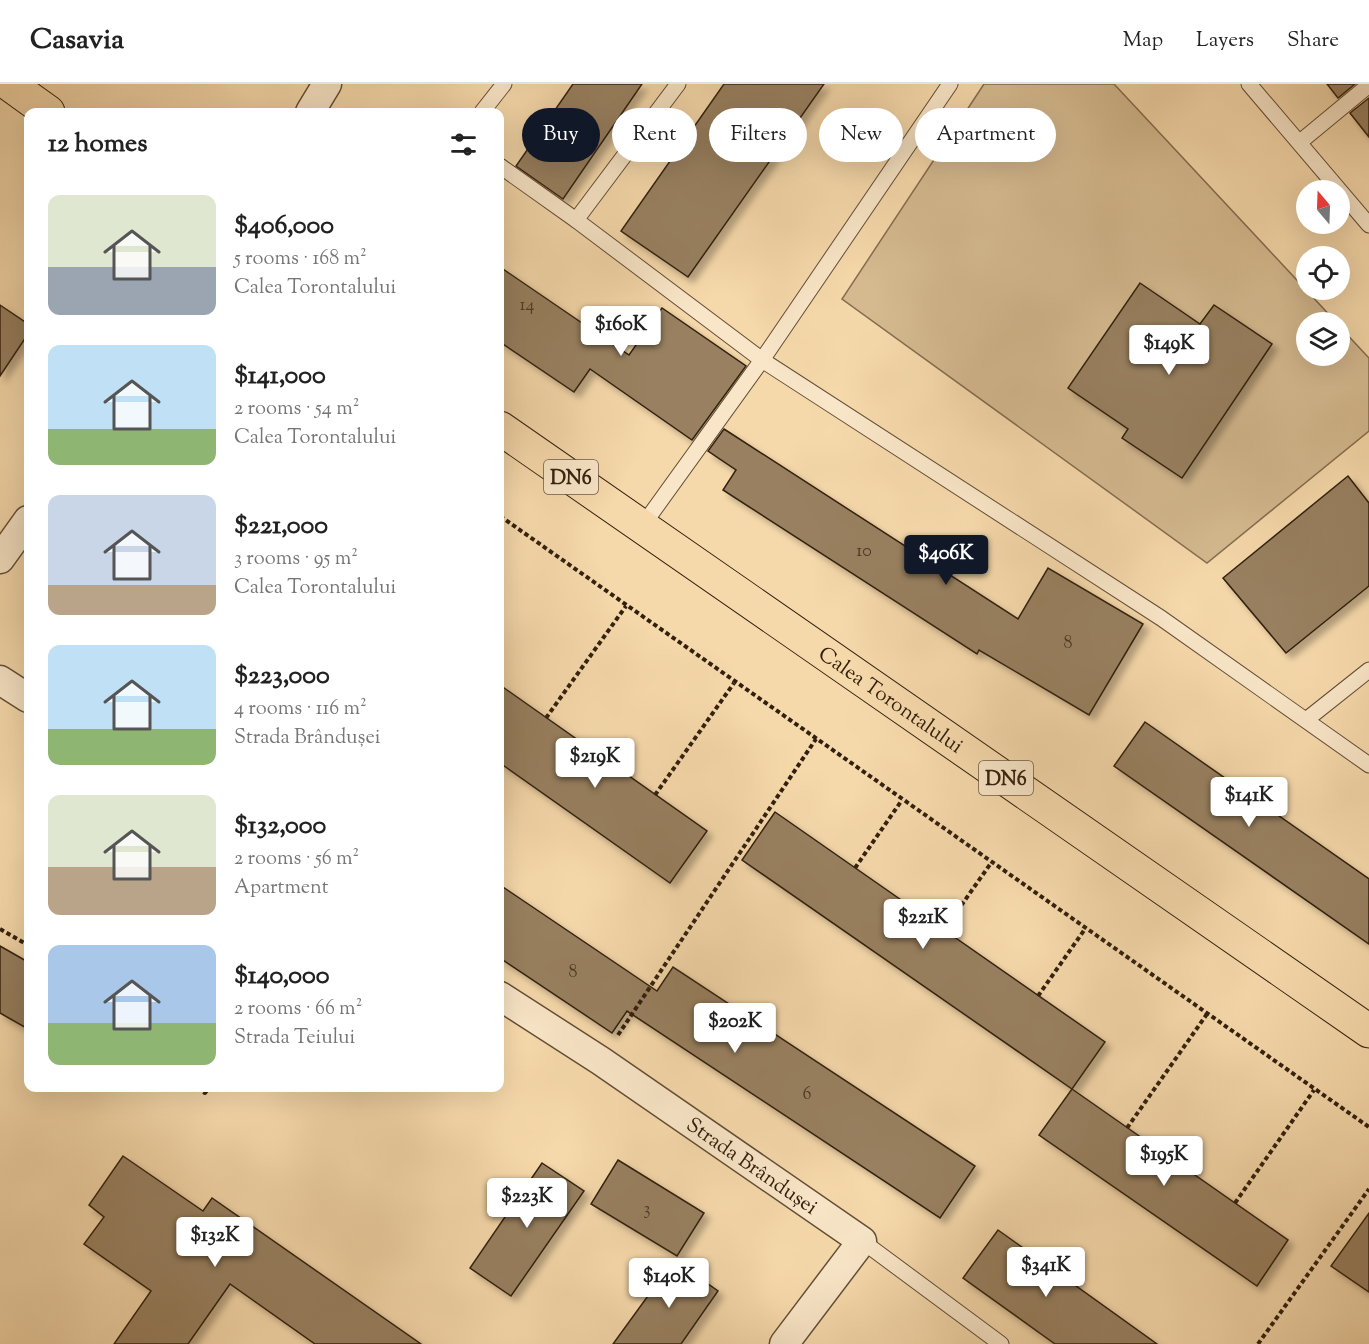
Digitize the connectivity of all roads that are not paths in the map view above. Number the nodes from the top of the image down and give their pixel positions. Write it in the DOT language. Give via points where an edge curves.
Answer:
graph roads {
  1 [pos="9,84"];
  2 [pos="327,84"];
  3 [pos="504,84"];
  4 [pos="678,84"];
  5 [pos="950,84"];
  6 [pos="1249,84"];
  7 [pos="1369,84"];
  8 [pos="42,108"];
  9 [pos="312,108"];
  10 [pos="485,108"];
  11 [pos="1300,142"];
  12 [pos="504,169"];
  13 [pos="576,220"];
  14 [pos="1369,225"];
  15 [pos="762,360"];
  16 [pos="504,431"];
  17 [pos="24,525"];
  18 [pos="643,525"];
  19 [pos="0,558"];
  20 [pos="1369,670"];
  21 [pos="0,680"];
  22 [pos="24,695"];
  23 [pos="1306,720"];
  24 [pos="1369,765"];
  25 [pos="504,999"];
  26 [pos="1369,1031"];
  27 [pos="862,1241"];
  28 [pos="784,1344"];
  29 [pos="1001,1344"];
  1 -- 8 [label="main road"];
  2 -- 9 [label="street"];
  3 -- 10 [label="lane"];
  4 -- 13 [label="lane"];
  5 -- 15 [label="lane"];
  6 -- 11 [label="lane"];
  7 -- 11 [label="lane"];
  11 -- 14 [label="lane"];
  12 -- 13 [label="lane"];
  13 -- 15 [label="lane"];
  15 -- 18 [label="lane"];
  15 -- 23 [label="lane" via="1161,618"];
  16 -- 18 [label="main road, Calea Torontalului / DN6"];
  17 -- 19 [label="street"];
  18 -- 26 [label="main road, Calea Torontalului / DN6"];
  20 -- 23 [label="lane"];
  21 -- 22 [label="street"];
  23 -- 24 [label="lane"];
  25 -- 27 [label="street, Strada Brândușei"];
  27 -- 28 [label="street"];
  27 -- 29 [label="lane, Strada Brândușei"];
}
